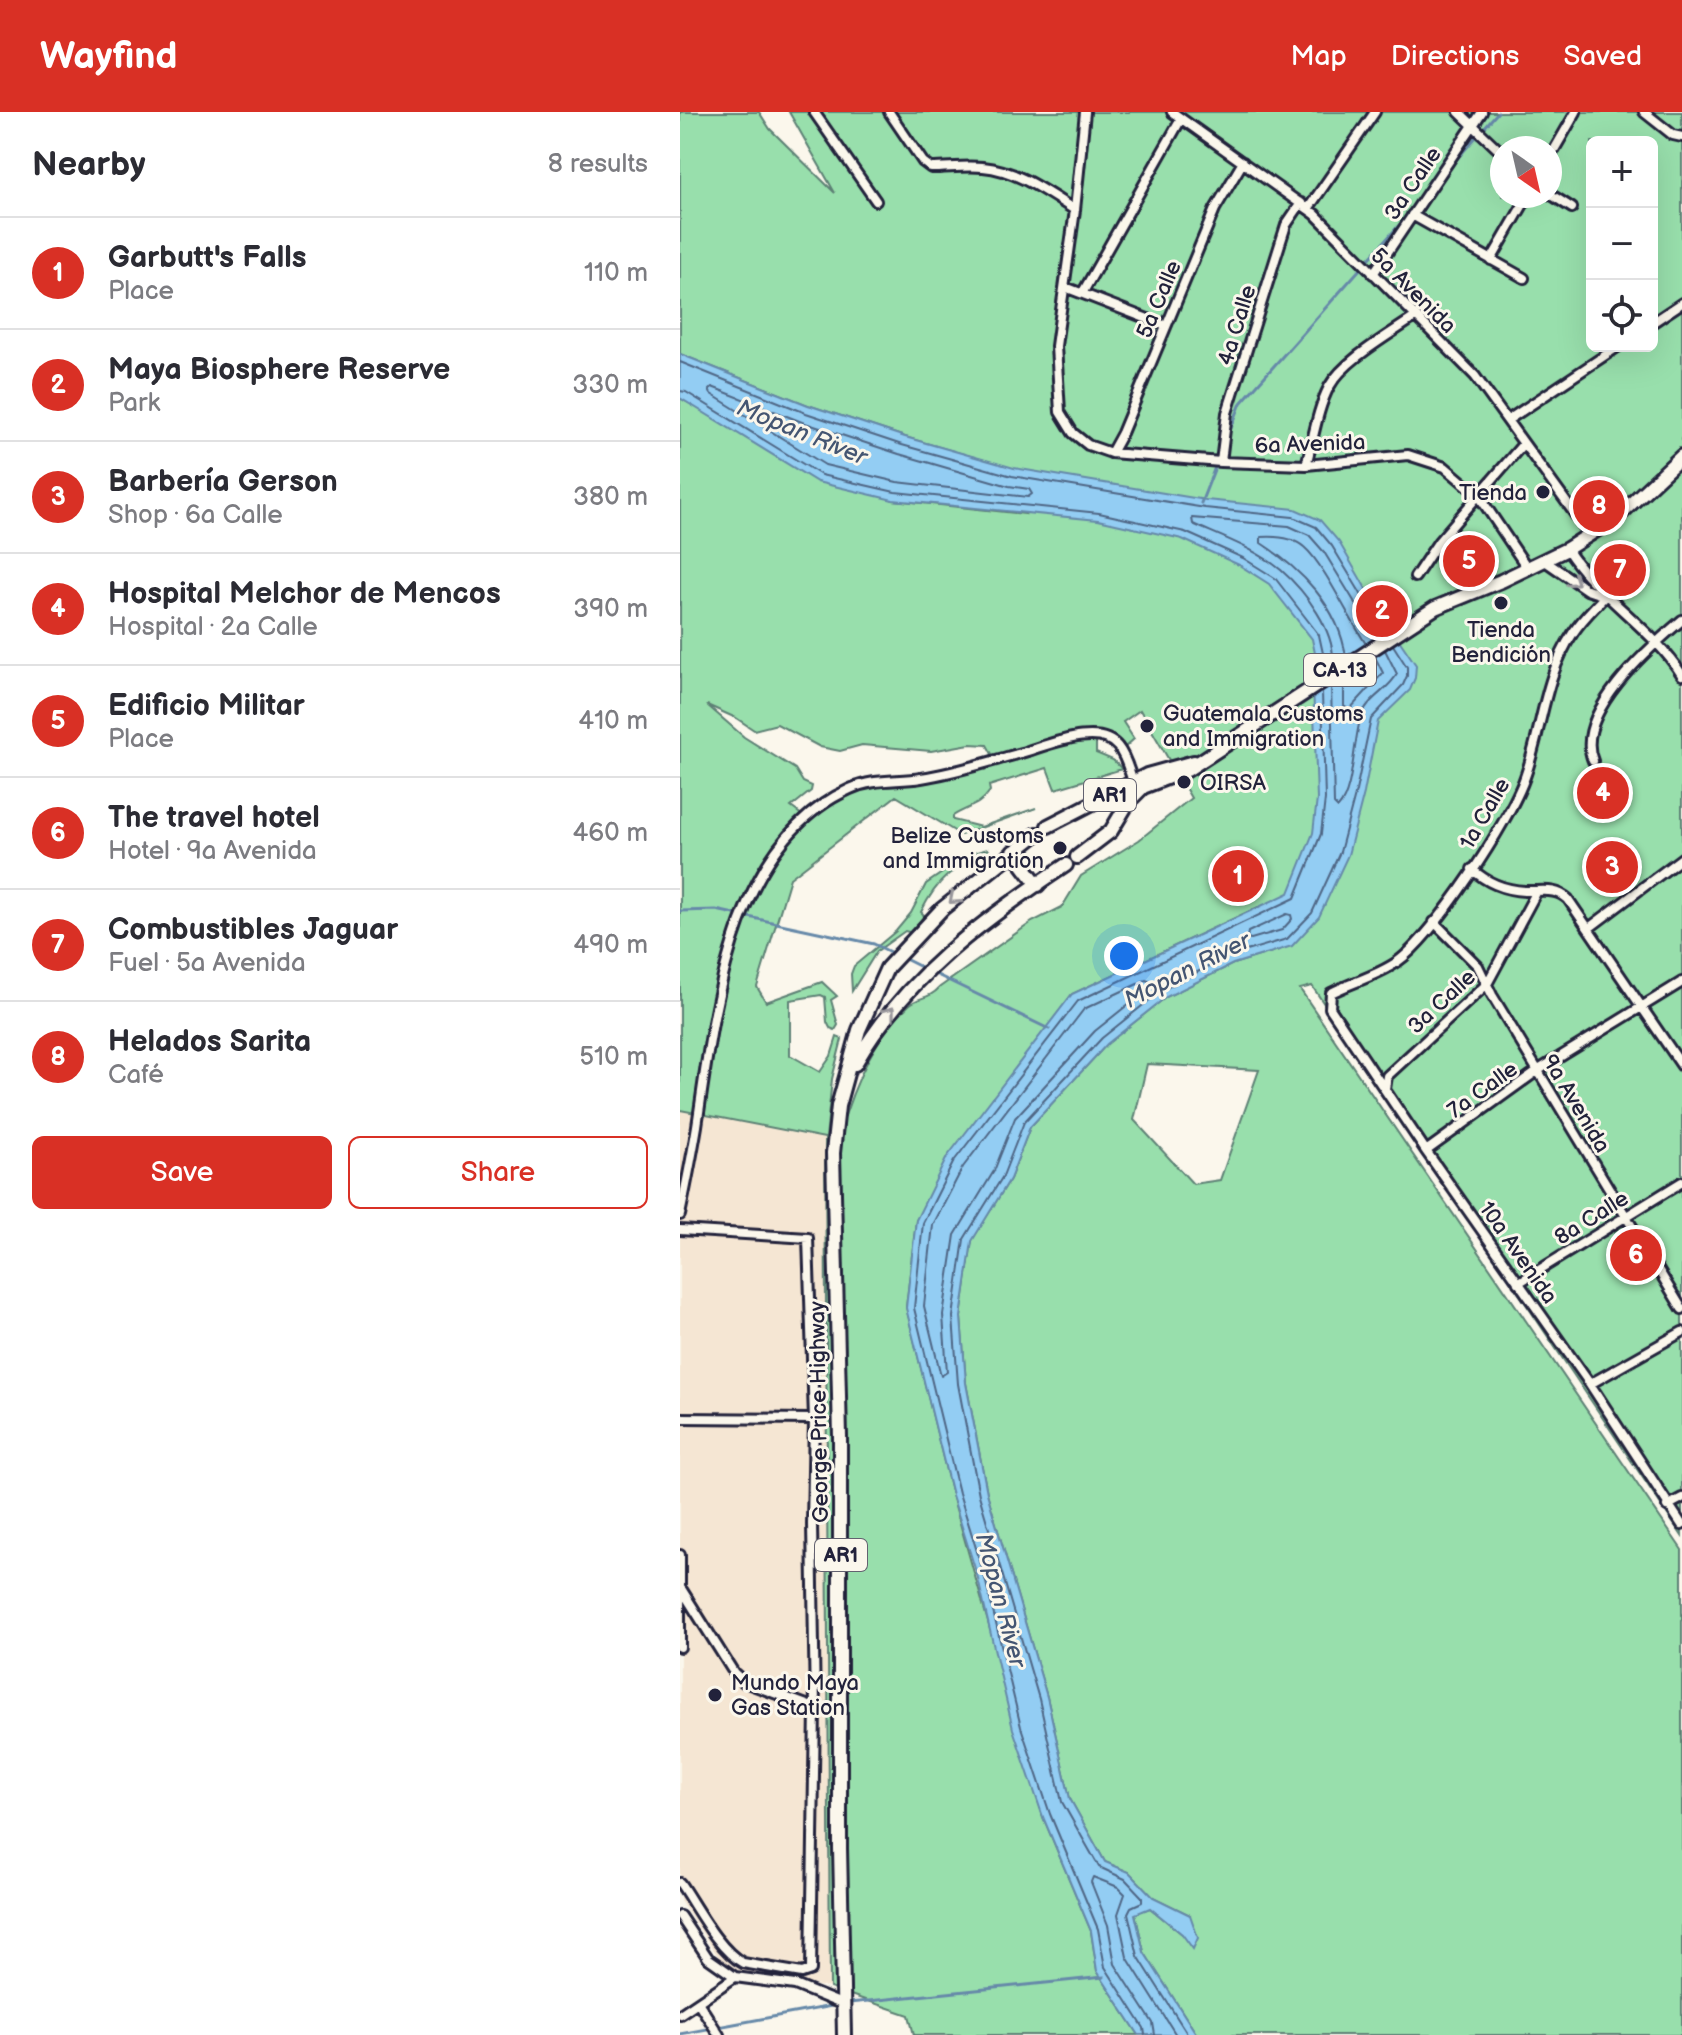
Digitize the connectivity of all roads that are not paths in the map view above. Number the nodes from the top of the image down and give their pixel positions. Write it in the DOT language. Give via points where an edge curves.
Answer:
graph roads {
  1 [pos="814,112"];
  2 [pos="889,112"];
  3 [pos="1085,112"];
  4 [pos="1172,112"];
  5 [pos="1375,112"];
  6 [pos="1459,112"];
  7 [pos="1482,112"];
  8 [pos="1576,112"];
  9 [pos="1644,112"];
  10 [pos="1181,119"];
  11 [pos="1473,125"];
  12 [pos="1562,136"];
  13 [pos="1682,137"];
  14 [pos="1490,141"];
  15 [pos="1243,162"];
  16 [pos="876,201"];
  17 [pos="1562,202"];
  18 [pos="1305,206"];
  19 [pos="1521,208"];
  20 [pos="1572,208"];
  21 [pos="1075,210"];
  22 [pos="1412,215"];
  23 [pos="1491,260"];
  24 [pos="1373,274"];
  25 [pos="1524,278"];
  26 [pos="1065,287"];
  27 [pos="1083,292"];
  28 [pos="1682,303"];
  29 [pos="1415,317"];
  30 [pos="1658,319"];
  31 [pos="1166,326"];
  32 [pos="1610,352"];
  33 [pos="1508,420"];
  34 [pos="1523,444"];
  35 [pos="1111,453"];
  36 [pos="1682,456"];
  37 [pos="1221,462"];
  38 [pos="1306,465"];
  39 [pos="1479,496"];
  40 [pos="1590,535"];
  41 [pos="1567,549"];
  42 [pos="1545,561"];
  43 [pos="1528,569"];
  44 [pos="1415,577"];
  45 [pos="1605,596"];
  46 [pos="1682,620"];
  47 [pos="1657,642"];
  48 [pos="1682,675"];
  49 [pos="1593,761"];
  50 [pos="1175,771"];
  51 [pos="1135,787"];
  52 [pos="1048,826"];
  53 [pos="1037,834"];
  54 [pos="1013,852"];
  55 [pos="1682,858"];
  56 [pos="1472,869"];
  57 [pos="1038,885"];
  58 [pos="1537,891"];
  59 [pos="1434,922"];
  60 [pos="1589,928"];
  61 [pos="1682,982"];
  62 [pos="1487,984"];
  63 [pos="1329,999"];
  64 [pos="1644,1008"];
  65 [pos="1682,1066"];
  66 [pos="1537,1071"];
  67 [pos="847,1077"];
  68 [pos="1385,1089"];
  69 [pos="1426,1151"];
  70 [pos="1682,1182"];
  71 [pos="680,1215"];
  72 [pos="1624,1217"];
  73 [pos="680,1230"];
  74 [pos="1518,1283"];
  75 [pos="1682,1309"];
  76 [pos="1682,1332"];
  77 [pos="1590,1384"];
  78 [pos="680,1418"];
  79 [pos="814,1419"];
  80 [pos="1682,1498"];
  81 [pos="1667,1506"];
  82 [pos="1682,1525"];
  83 [pos="680,1555"];
  84 [pos="682,1590"];
  85 [pos="680,1647"];
  86 [pos="815,1708"];
  87 [pos="680,1883"];
  88 [pos="680,1916"];
  89 [pos="683,1924"];
  90 [pos="735,1977"];
  91 [pos="698,2002"];
  92 [pos="845,2005"];
  93 [pos="680,2014"];
  94 [pos="719,2035"];
  95 [pos="844,2035"];
  1 -- 16 [label="street"];
  2 -- 21 [label="street" via="931,168 1001,170"];
  3 -- 21 [label="street"];
  4 -- 10 [label="street, 5a Avenida"];
  5 -- 18 [label="street, 4a Calle"];
  6 -- 11 [label="street"];
  7 -- 11 [label="street, 3a Calle"];
  8 -- 12 [label="street"];
  9 -- 13 [label="street"];
  10 -- 15 [label="street, 5a Avenida"];
  10 -- 27 [label="street"];
  11 -- 14 [label="street"];
  11 -- 22 [label="street, 3a Calle"];
  15 -- 18 [label="street, 5a Avenida"];
  15 -- 31 [label="street, 5a Calle" via="1215,209"];
  17 -- 20 [label="street"];
  18 -- 24 [label="street, 5a Avenida"];
  18 -- 37 [label="street, 4a Calle" via="1286,225 1227,413"];
  19 -- 23 [label="street"];
  21 -- 26 [label="street"];
  22 -- 23 [label="street"];
  22 -- 24 [label="street, 3a Calle"];
  23 -- 25 [label="street"];
  24 -- 29 [label="street, 5a Avenida"];
  26 -- 27 [label="street"];
  26 -- 35 [label="street, 6a Avenida" via="1056,346 1060,412 1073,433"];
  27 -- 31 [label="street"];
  28 -- 30 [label="street"];
  29 -- 33 [label="street, 5a Avenida" via="1475,376"];
  29 -- 38 [label="street" via="1335,378"];
  31 -- 35 [label="street, 5a Calle"];
  32 -- 33 [label="street"];
  33 -- 34 [label="street, 5a Avenida"];
  34 -- 39 [label="street"];
  34 -- 40 [label="street, 5a Avenida"];
  35 -- 37 [label="street, 6a Avenida"];
  36 -- 40 [label="highway, CA-13"];
  37 -- 38 [label="street, 6a Avenida"];
  38 -- 39 [label="street, 6a Avenida" via="1408,455 1445,467"];
  39 -- 43 [label="street, 6a Avenida"];
  39 -- 44 [label="street"];
  40 -- 41 [label="highway, CA-13"];
  41 -- 42 [label="highway, CA-13"];
  41 -- 45 [label="street"];
  42 -- 43 [label="highway, CA-13"];
  42 -- 45 [label="street, one-way"];
  43 -- 50 [label="highway, CA-13" via="1447,601 1268,719"];
  45 -- 47 [label="street"];
  45 -- 56 [label="street, 1a Calle" via="1564,648 1525,779"];
  46 -- 47 [label="street"];
  47 -- 48 [label="street"];
  47 -- 49 [label="street" via="1598,709 1589,731"];
  50 -- 51 [label="highway, AR1"];
  51 -- 52 [label="highway, AR1"];
  51 -- 57 [label="highway, George Price Highway / AR1" via="1111,831"];
  51 -- 71 [label="street" via="1116,744 1094,735 940,774 866,782 804,819 766,864 721,980"];
  53 -- 54 [label="highway, George Price Highway / AR1"];
  54 -- 57 [label="highway"];
  54 -- 67 [label="highway, George Price Highway / AR1, one-way" via="942,909 887,968 865,1012"];
  55 -- 60 [label="street"];
  56 -- 58 [label="street" via="1495,885"];
  56 -- 59 [label="street, 1a Calle"];
  67 -- 57 [label="highway, George Price Highway / AR1, one-way" via="917,980"];
  58 -- 60 [label="street" via="1562,893"];
  58 -- 62 [label="street, 3a Calle"];
  59 -- 62 [label="street, 9a Avenida" via="1471,957"];
  59 -- 63 [label="street, 1a Calle" via="1396,963 1331,993"];
  60 -- 64 [label="street"];
  61 -- 64 [label="street, 7a Calle"];
  62 -- 66 [label="street, 9a Avenida"];
  62 -- 68 [label="street, 3a Calle" via="1387,1076"];
  63 -- 68 [label="street, 10a Avenida"];
  64 -- 65 [label="street"];
  64 -- 66 [label="street, 7a Calle"];
  66 -- 69 [label="street, 7a Calle"];
  66 -- 72 [label="street, 9a Avenida"];
  67 -- 92 [label="highway, George Price Highway / AR1" via="833,1153"];
  68 -- 69 [label="street, 10a Avenida"];
  69 -- 74 [label="street, 10a Avenida"];
  70 -- 72 [label="street, 8a Calle"];
  72 -- 74 [label="street, 8a Calle"];
  72 -- 75 [label="street, 9a Avenida"];
  73 -- 79 [label="street" via="808,1238"];
  74 -- 77 [label="street, 10a Avenida"];
  76 -- 77 [label="street"];
  77 -- 81 [label="street, 10a Avenida"];
  78 -- 79 [label="street"];
  79 -- 86 [label="street"];
  80 -- 81 [label="street"];
  81 -- 82 [label="street, 10a Avenida"];
  83 -- 84 [label="street"];
  84 -- 85 [label="street"];
  84 -- 86 [label="street" via="734,1673"];
  86 -- 87 [label="street" via="811,1970 802,1973 737,1960"];
  88 -- 89 [label="street"];
  89 -- 90 [label="street" via="708,1958"];
  90 -- 91 [label="street"];
  90 -- 92 [label="street" via="795,1985"];
  91 -- 93 [label="street"];
  91 -- 94 [label="street"];
  92 -- 95 [label="highway, George Price Highway / AR1"];
}
